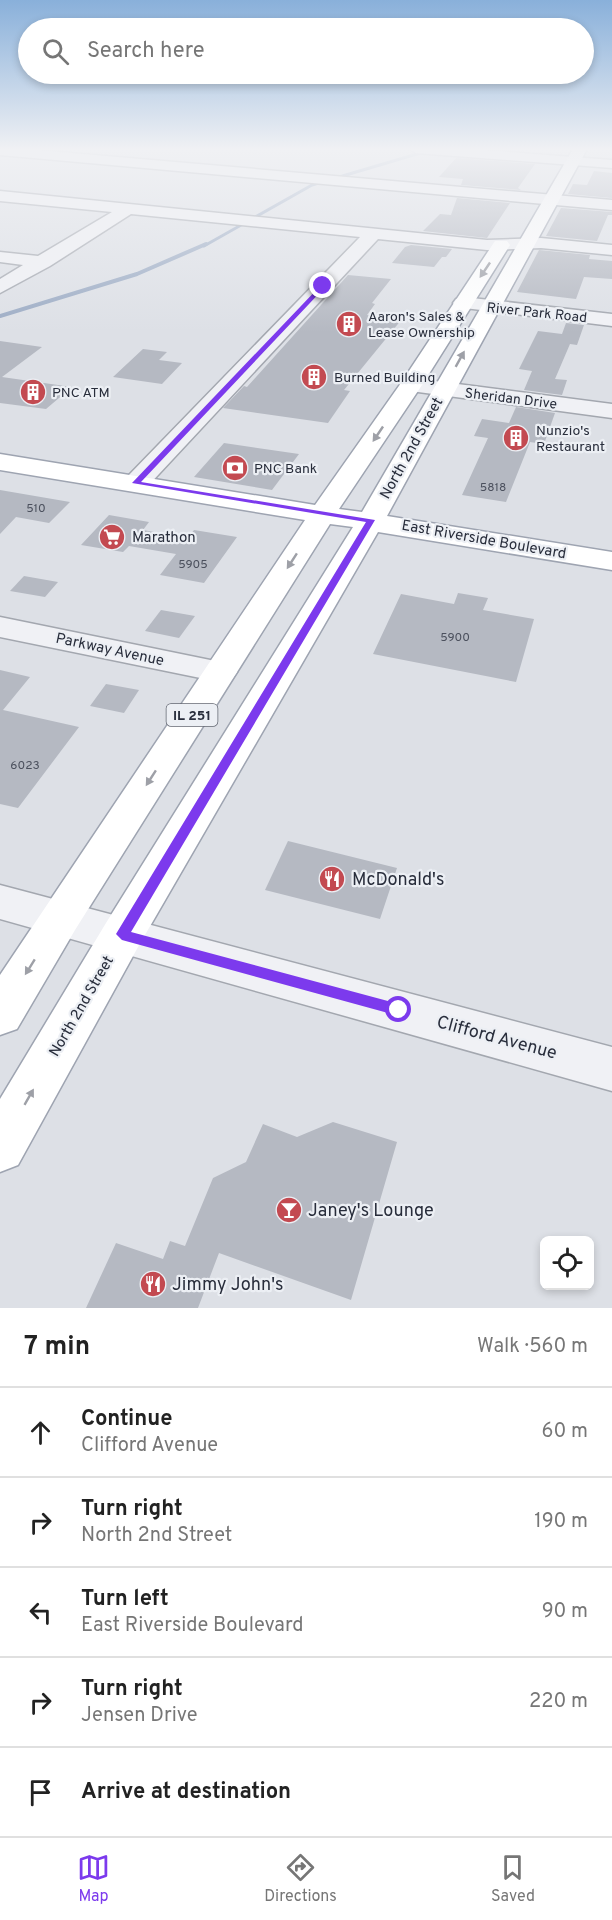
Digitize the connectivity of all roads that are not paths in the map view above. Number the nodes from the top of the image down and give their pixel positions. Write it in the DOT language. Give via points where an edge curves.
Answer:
graph roads {
  1 [pos="115,210"];
  2 [pos="173,210"];
  3 [pos="522,210"];
  4 [pos="546,210"];
  5 [pos="510,230"];
  6 [pos="373,234"];
  7 [pos="525,244"];
  8 [pos="612,249"];
  9 [pos="0,256"];
  10 [pos="44,262"];
  11 [pos="0,287"];
  12 [pos="462,303"];
  13 [pos="489,306"];
  14 [pos="612,320"];
  15 [pos="411,385"];
  16 [pos="443,389"];
  17 [pos="612,411"];
  18 [pos="0,462"];
  19 [pos="136,483"];
  20 [pos="324,512"];
  21 [pos="371,520"];
  22 [pos="612,561"];
  23 [pos="0,627"];
  24 [pos="220,672"];
  25 [pos="178,737"];
  26 [pos="233,750"];
  27 [pos="0,902"];
  28 [pos="60,918"];
  29 [pos="122,934"];
  30 [pos="0,1015"];
  31 [pos="612,1069"];
  32 [pos="0,1148"];
  1 -- 10 [label="street"];
  2 -- 6 [label="street"];
  3 -- 5 [label="main road, North 2nd Street / IL 251"];
  4 -- 7 [label="main road, North 2nd Street"];
  5 -- 6 [label="street"];
  5 -- 7 [label="street"];
  5 -- 12 [label="main road, North 2nd Street / IL 251, one-way"];
  6 -- 19 [label="street"];
  7 -- 8 [label="street"];
  7 -- 13 [label="main road, North 2nd Street"];
  9 -- 10 [label="street"];
  10 -- 11 [label="street"];
  12 -- 13 [label="street, River Park Road"];
  12 -- 15 [label="main road, North 2nd Street / IL 251"];
  13 -- 14 [label="street, River Park Road"];
  16 -- 13 [label="main road, North 2nd Street, one-way"];
  15 -- 16 [label="street, Sheridan Drive"];
  15 -- 20 [label="main road, North 2nd Street / IL 251, one-way"];
  16 -- 17 [label="street, Sheridan Drive"];
  16 -- 21 [label="main road, North 2nd Street"];
  18 -- 19 [label="main road, East Riverside Boulevard"];
  19 -- 20 [label="main road, East Riverside Boulevard"];
  20 -- 21 [label="main road, East Riverside Boulevard"];
  20 -- 24 [label="main road, North 2nd Street / IL 251, one-way"];
  21 -- 22 [label="main road, East Riverside Boulevard"];
  21 -- 26 [label="main road, North 2nd Street"];
  23 -- 24 [label="street, Parkway Avenue"];
  24 -- 25 [label="main road, North 2nd Street / IL 251"];
  25 -- 26 [label="main road"];
  25 -- 28 [label="main road, North 2nd Street / IL 251, one-way"];
  26 -- 29 [label="main road, North 2nd Street"];
  27 -- 28 [label="street, Clifford Avenue"];
  28 -- 29 [label="street, Clifford Avenue"];
  28 -- 30 [label="main road, North 2nd Street / IL 251, one-way"];
  29 -- 31 [label="street, Clifford Avenue"];
  32 -- 29 [label="main road, North 2nd Street, one-way"];
}
